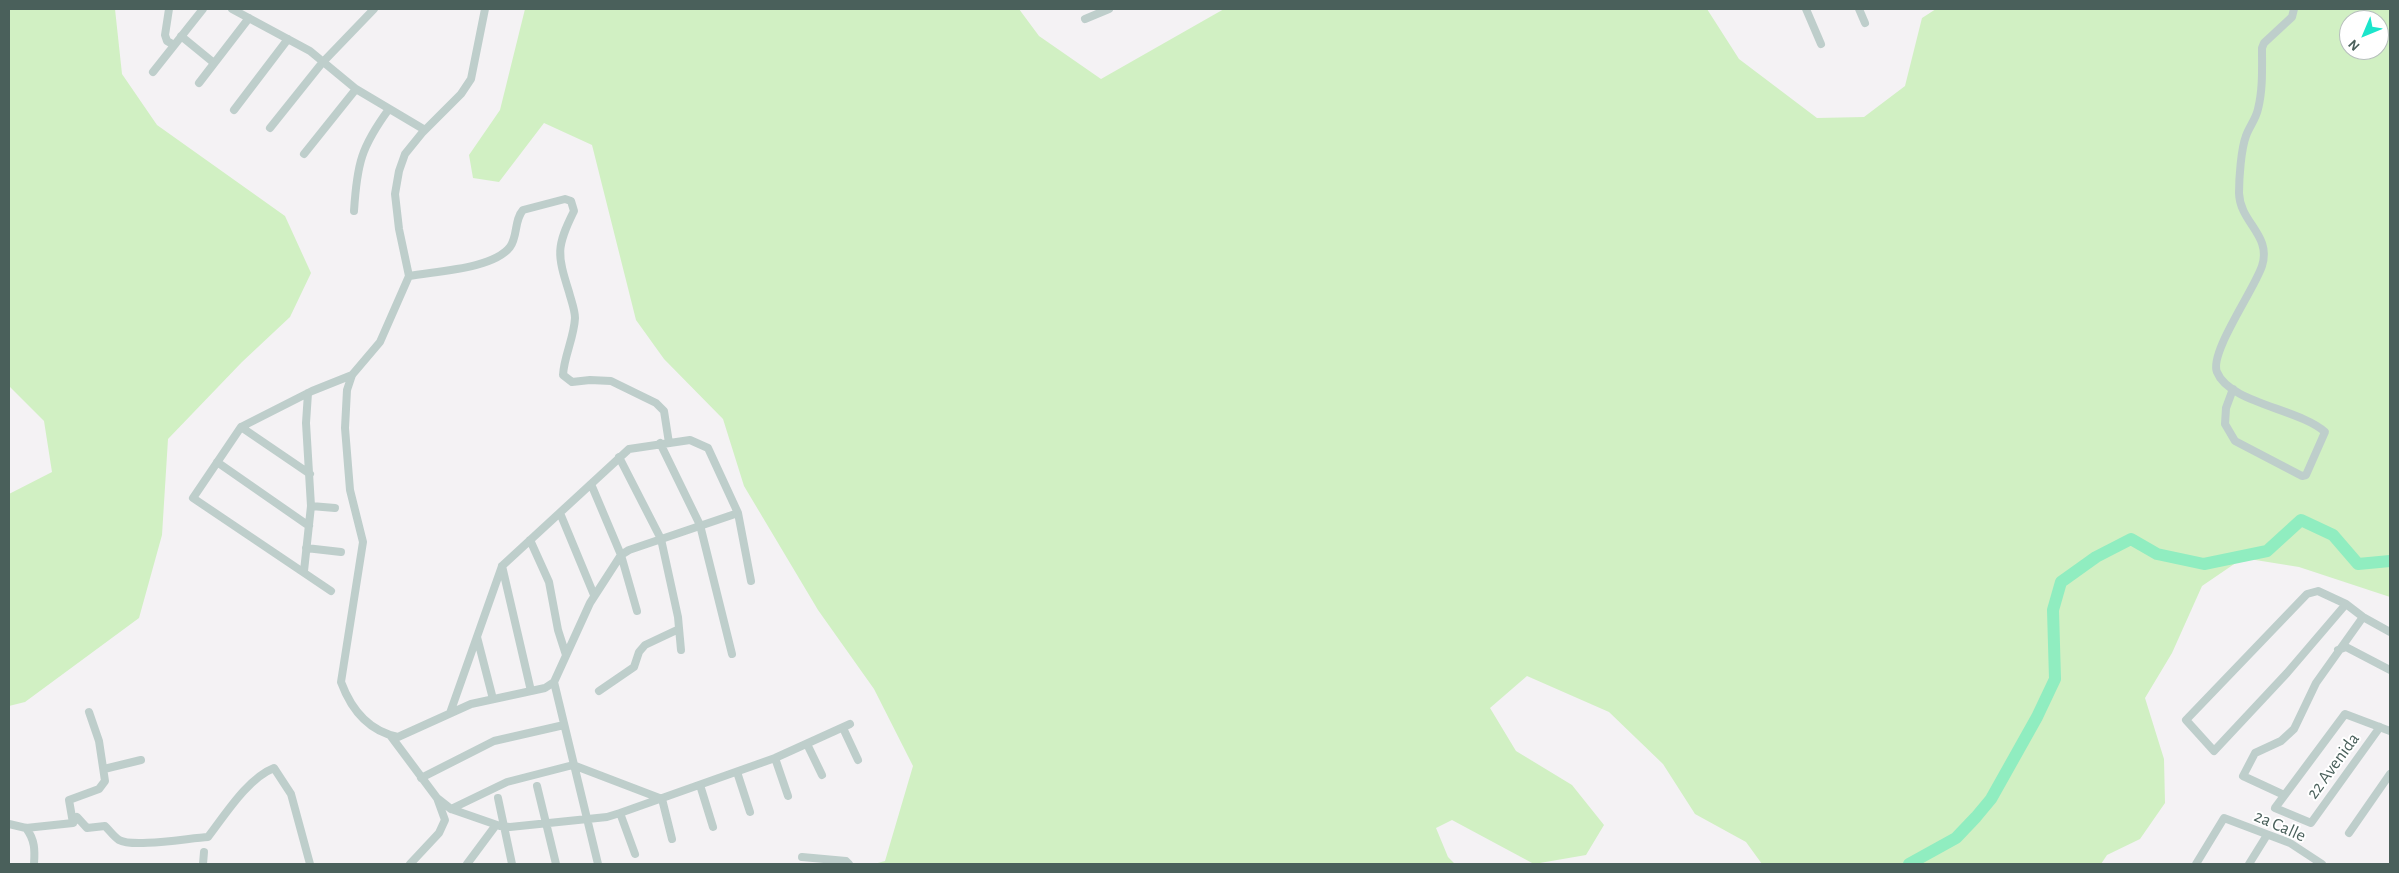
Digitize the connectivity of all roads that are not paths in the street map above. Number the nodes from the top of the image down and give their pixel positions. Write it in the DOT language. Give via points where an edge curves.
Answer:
graph roads {
  1 [pos="169,9"];
  2 [pos="203,9"];
  3 [pos="232,9"];
  4 [pos="374,9"];
  5 [pos="485,9"];
  6 [pos="1109,9"];
  7 [pos="1806,9"];
  8 [pos="1859,9"];
  9 [pos="2294,9"];
  10 [pos="249,18"];
  11 [pos="1086,19"];
  12 [pos="1865,23"];
  13 [pos="181,36"];
  14 [pos="288,39"];
  15 [pos="1820,44"];
  16 [pos="174,45"];
  17 [pos="214,62"];
  18 [pos="322,63"];
  19 [pos="153,72"];
  20 [pos="199,82"];
  21 [pos="356,89"];
  22 [pos="389,109"];
  23 [pos="234,110"];
  24 [pos="270,128"];
  25 [pos="424,130"];
  26 [pos="304,154"];
  27 [pos="354,211"];
  28 [pos="409,276"];
  29 [pos="352,375"];
  30 [pos="2233,389"];
  31 [pos="308,393"];
  32 [pos="241,427"];
  33 [pos="665,443"];
  34 [pos="619,457"];
  35 [pos="217,462"];
  36 [pos="310,474"];
  37 [pos="591,484"];
  38 [pos="311,506"];
  39 [pos="334,508"];
  40 [pos="560,513"];
  41 [pos="738,513"];
  42 [pos="700,525"];
  43 [pos="309,526"];
  44 [pos="661,539"];
  45 [pos="530,540"];
  46 [pos="306,548"];
  47 [pos="341,552"];
  48 [pos="621,555"];
  49 [pos="502,566"];
  50 [pos="304,571"];
  51 [pos="751,581"];
  52 [pos="331,591"];
  53 [pos="594,595"];
  54 [pos="2346,604"];
  55 [pos="637,611"];
  56 [pos="2363,617"];
  57 [pos="679,629"];
  58 [pos="2390,632"];
  59 [pos="477,637"];
  60 [pos="681,650"];
  61 [pos="2337,651"];
  62 [pos="732,654"];
  63 [pos="566,655"];
  64 [pos="2390,670"];
  65 [pos="554,682"];
  66 [pos="531,691"];
  67 [pos="599,691"];
  68 [pos="493,699"];
  69 [pos="89,712"];
  70 [pos="450,713"];
  71 [pos="564,725"];
  72 [pos="2380,727"];
  73 [pos="2390,731"];
  74 [pos="390,736"];
  75 [pos="807,744"];
  76 [pos="775,758"];
  77 [pos="141,760"];
  78 [pos="858,760"];
  79 [pos="573,765"];
  80 [pos="104,769"];
  81 [pos="737,772"];
  82 [pos="2390,774"];
  83 [pos="822,775"];
  84 [pos="421,778"];
  85 [pos="700,785"];
  86 [pos="537,786"];
  87 [pos="2284,795"];
  88 [pos="788,796"];
  89 [pos="437,798"];
  90 [pos="498,798"];
  91 [pos="662,799"];
  92 [pos="451,809"];
  93 [pos="750,812"];
  94 [pos="620,813"];
  95 [pos="588,818"];
  96 [pos="546,822"];
  97 [pos="72,823"];
  98 [pos="9,824"];
  99 [pos="496,825"];
  100 [pos="506,827"];
  101 [pos="26,828"];
  102 [pos="713,828"];
  103 [pos="2350,834"];
  104 [pos="2267,835"];
  105 [pos="672,839"];
  106 [pos="204,852"];
  107 [pos="634,854"];
  108 [pos="802,857"];
  109 [pos="34,864"];
  110 [pos="203,864"];
  111 [pos="310,864"];
  112 [pos="410,864"];
  113 [pos="467,864"];
  114 [pos="512,864"];
  115 [pos="556,864"];
  116 [pos="598,864"];
  117 [pos="849,864"];
  118 [pos="2196,864"];
  119 [pos="2249,864"];
  120 [pos="2322,864"];
  1 -- 16 [label="street" via="165,35 167,41"];
  2 -- 13 [label="street"];
  3 -- 10 [label="street"];
  4 -- 18 [label="street"];
  5 -- 25 [label="street" via="471,79 461,94"];
  6 -- 11 [label="street"];
  7 -- 15 [label="street"];
  8 -- 12 [label="street"];
  9 -- 30 [label="street" via="2292,17 2263,46 2260,102 2245,138 2240,201 2245,217 2262,240 2264,254 2255,283 2216,356 2217,373 2224,384"];
  10 -- 14 [label="street"];
  10 -- 17 [label="street"];
  13 -- 16 [label="street"];
  13 -- 17 [label="street"];
  14 -- 18 [label="street" via="310,51"];
  14 -- 23 [label="street"];
  16 -- 19 [label="street"];
  17 -- 20 [label="street"];
  18 -- 21 [label="street"];
  18 -- 24 [label="street"];
  21 -- 22 [label="street"];
  21 -- 26 [label="street"];
  22 -- 25 [label="street"];
  22 -- 27 [label="street" via="363,149"];
  25 -- 28 [label="street" via="405,154 395,194"];
  28 -- 29 [label="street" via="380,342"];
  28 -- 33 [label="street" via="479,264 501,256 512,244 523,210 565,199 571,201 574,211 558,250 575,314 564,375 572,382 616,383 656,403 664,411"];
  29 -- 31 [label="street"];
  29 -- 74 [label="street" via="347,390 346,428 353,506 363,542 341,682 356,713"];
  30 -- 30 [label="street" via="2325,432 2306,475 2302,476 2235,441 2225,424 2226,408"];
  31 -- 32 [label="street"];
  31 -- 36 [label="street" via="306,423"];
  32 -- 35 [label="street"];
  32 -- 36 [label="street"];
  33 -- 34 [label="street" via="631,448"];
  33 -- 41 [label="street" via="690,440 708,448"];
  33 -- 42 [label="street"];
  34 -- 37 [label="street"];
  34 -- 44 [label="street"];
  35 -- 43 [label="street"];
  35 -- 50 [label="street" via="193,498"];
  36 -- 38 [label="street"];
  37 -- 40 [label="street"];
  37 -- 48 [label="street"];
  38 -- 39 [label="street"];
  38 -- 43 [label="street"];
  40 -- 45 [label="street"];
  40 -- 53 [label="street"];
  41 -- 42 [label="street"];
  41 -- 51 [label="street"];
  42 -- 44 [label="street"];
  42 -- 62 [label="street"];
  43 -- 46 [label="street"];
  44 -- 48 [label="street"];
  44 -- 57 [label="street"];
  45 -- 49 [label="street"];
  45 -- 63 [label="street" via="549,582"];
  46 -- 47 [label="street"];
  46 -- 50 [label="street"];
  48 -- 53 [label="street"];
  48 -- 55 [label="street"];
  49 -- 59 [label="street"];
  49 -- 66 [label="street"];
  50 -- 52 [label="street"];
  53 -- 63 [label="street"];
  54 -- 54 [label="street" via="2318,592 2307,594 2186,720 2214,752"];
  54 -- 56 [label="street"];
  56 -- 58 [label="street"];
  56 -- 61 [label="street"];
  57 -- 60 [label="street"];
  57 -- 67 [label="street" via="645,646 634,666"];
  59 -- 68 [label="street"];
  59 -- 70 [label="street"];
  61 -- 64 [label="street" via="2346,647"];
  61 -- 87 [label="street" via="2294,728 2281,741 2255,752 2243,776"];
  63 -- 65 [label="street"];
  65 -- 66 [label="street" via="546,688"];
  65 -- 71 [label="street"];
  66 -- 68 [label="street"];
  68 -- 70 [label="street"];
  69 -- 80 [label="street"];
  70 -- 74 [label="street" via="405,736"];
  71 -- 79 [label="street"];
  71 -- 84 [label="street" via="494,741"];
  72 -- 73 [label="street"];
  72 -- 87 [label="street" via="2345,714"];
  72 -- 87 [label="street, 22 Avenida" via="2311,823 2275,808"];
  74 -- 84 [label="street"];
  75 -- 76 [label="street"];
  75 -- 78 [label="street" via="847,726"];
  75 -- 83 [label="street"];
  76 -- 81 [label="street"];
  76 -- 88 [label="street"];
  77 -- 80 [label="street"];
  79 -- 91 [label="street"];
  79 -- 92 [label="street" via="507,782"];
  79 -- 95 [label="street"];
  80 -- 97 [label="street" via="103,788 69,800"];
  81 -- 85 [label="street"];
  81 -- 93 [label="street"];
  82 -- 103 [label="street"];
  84 -- 89 [label="street"];
  85 -- 91 [label="street"];
  85 -- 102 [label="street"];
  86 -- 96 [label="street"];
  89 -- 92 [label="street"];
  89 -- 112 [label="street" via="445,820 439,833"];
  90 -- 100 [label="street"];
  91 -- 94 [label="street"];
  91 -- 105 [label="street"];
  92 -- 99 [label="street"];
  94 -- 95 [label="street"];
  94 -- 107 [label="street"];
  95 -- 96 [label="street"];
  95 -- 116 [label="street"];
  96 -- 100 [label="street"];
  96 -- 115 [label="street"];
  97 -- 101 [label="street"];
  97 -- 111 [label="street" via="77,817 87,828 105,826 119,840 136,845 208,837 238,798 265,771 274,768 291,794"];
  98 -- 101 [label="street"];
  99 -- 100 [label="street"];
  99 -- 113 [label="street"];
  100 -- 114 [label="street"];
  101 -- 109 [label="street" via="35,848"];
  104 -- 118 [label="street, 2a Calle" via="2224,818"];
  104 -- 119 [label="street"];
  104 -- 120 [label="street, 2a Calle" via="2290,843"];
  106 -- 110 [label="street"];
  108 -- 117 [label="street" via="846,861"];
}
